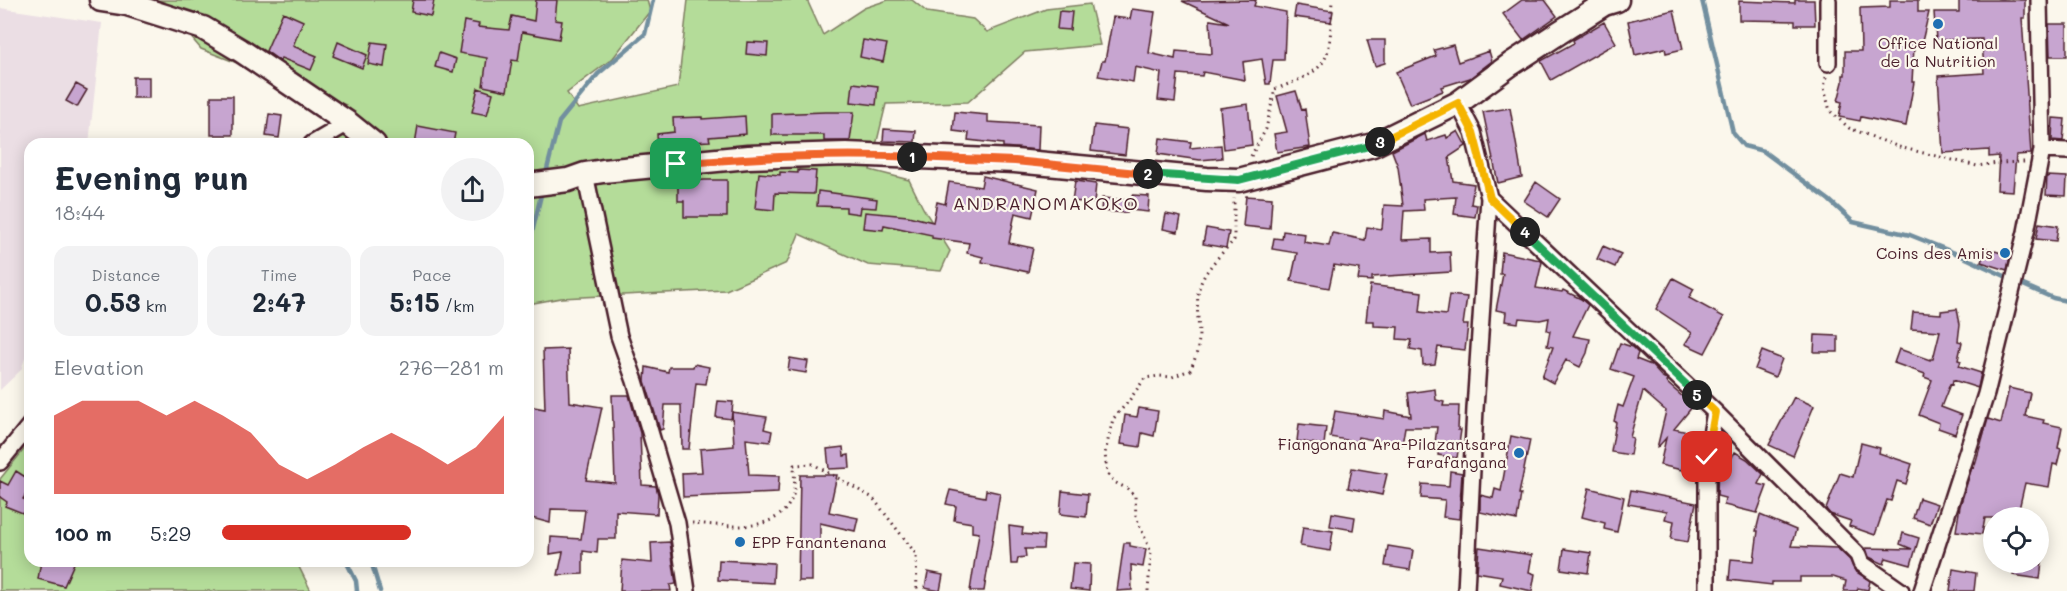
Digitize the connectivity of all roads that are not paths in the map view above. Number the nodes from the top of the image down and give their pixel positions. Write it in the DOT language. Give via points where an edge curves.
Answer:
graph roads {
  1 [pos="101,0"];
  2 [pos="1617,0"];
  3 [pos="1828,0"];
  4 [pos="2039,0"];
  5 [pos="1828,63"];
  6 [pos="1458,103"];
  7 [pos="348,123"];
  8 [pos="322,138"];
  9 [pos="367,138"];
  10 [pos="2067,151"];
  11 [pos="2041,157"];
  12 [pos="577,177"];
  13 [pos="534,184"];
  14 [pos="1490,198"];
  15 [pos="1715,412"];
  16 [pos="24,432"];
  17 [pos="0,462"];
  18 [pos="687,591"];
  19 [pos="1466,591"];
  20 [pos="1707,591"];
  21 [pos="1901,591"];
  22 [pos="1922,591"];
  1 -- 7 [label="street" via="127,4 203,28"];
  2 -- 6 [label="street" via="1560,32"];
  3 -- 5 [label="street"];
  4 -- 11 [label="street"];
  6 -- 12 [label="street" via="1373,145 1239,180 1015,161 846,154 748,158"];
  6 -- 14 [label="street" via="1473,132"];
  7 -- 8 [label="street"];
  7 -- 9 [label="street"];
  10 -- 11 [label="street"];
  11 -- 22 [label="street" via="1986,394"];
  12 -- 13 [label="street"];
  12 -- 18 [label="street" via="618,336 677,523"];
  14 -- 15 [label="street"];
  14 -- 19 [label="street" via="1474,409"];
  15 -- 20 [label="street" via="1707,457"];
  15 -- 21 [label="street" via="1858,555 1861,563"];
  16 -- 17 [label="street"];
}
